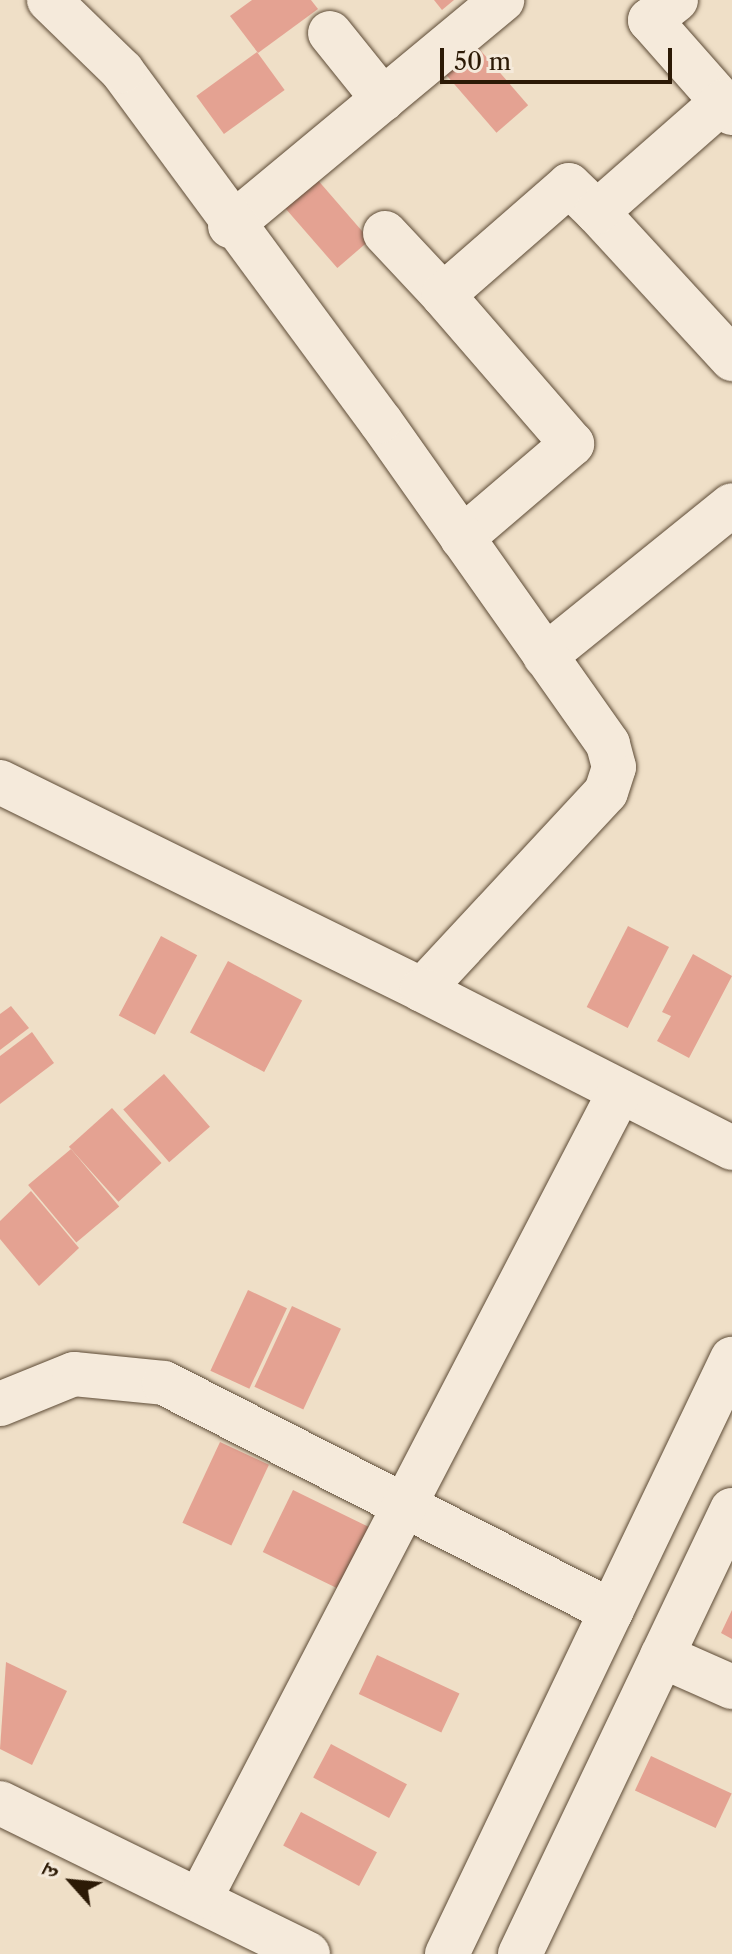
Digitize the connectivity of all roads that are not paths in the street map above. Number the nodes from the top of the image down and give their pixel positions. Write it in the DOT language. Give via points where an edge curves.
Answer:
graph roads {
  1 [pos="49,0"];
  2 [pos="502,0"];
  3 [pos="676,0"];
  4 [pos="330,33"];
  5 [pos="383,99"];
  6 [pos="727,107"];
  7 [pos="597,212"];
  8 [pos="230,226"];
  9 [pos="385,233"];
  10 [pos="443,295"];
  11 [pos="732,359"];
  12 [pos="732,505"];
  13 [pos="462,538"];
  14 [pos="545,656"];
  15 [pos="0,782"];
  16 [pos="422,990"];
  17 [pos="620,1091"];
  18 [pos="732,1148"];
  19 [pos="732,1359"];
  20 [pos="0,1404"];
  21 [pos="405,1505"];
  22 [pos="732,1510"];
  23 [pos="611,1611"];
  24 [pos="662,1656"];
  25 [pos="732,1687"];
  26 [pos="0,1803"];
  27 [pos="201,1897"];
  28 [pos="308,1954"];
  29 [pos="447,1954"];
  30 [pos="520,1954"];
  1 -- 8 [label="street" via="122,71"];
  2 -- 5 [label="street"];
  3 -- 6 [label="street" via="650,20"];
  4 -- 5 [label="street"];
  5 -- 8 [label="street"];
  6 -- 7 [label="street"];
  7 -- 10 [label="street" via="569,185"];
  7 -- 11 [label="street"];
  8 -- 13 [label="street"];
  9 -- 10 [label="street"];
  10 -- 13 [label="street" via="572,444"];
  12 -- 14 [label="street"];
  13 -- 14 [label="street"];
  14 -- 16 [label="street" via="608,744 614,767 606,792"];
  15 -- 16 [label="street"];
  16 -- 17 [label="street"];
  17 -- 18 [label="street"];
  17 -- 21 [label="street"];
  19 -- 23 [label="street"];
  20 -- 21 [label="street" via="74,1374 164,1383"];
  21 -- 23 [label="street"];
  21 -- 27 [label="street"];
  22 -- 24 [label="street"];
  23 -- 29 [label="street"];
  24 -- 25 [label="street"];
  24 -- 30 [label="street"];
  26 -- 27 [label="street"];
  27 -- 28 [label="street"];
}
